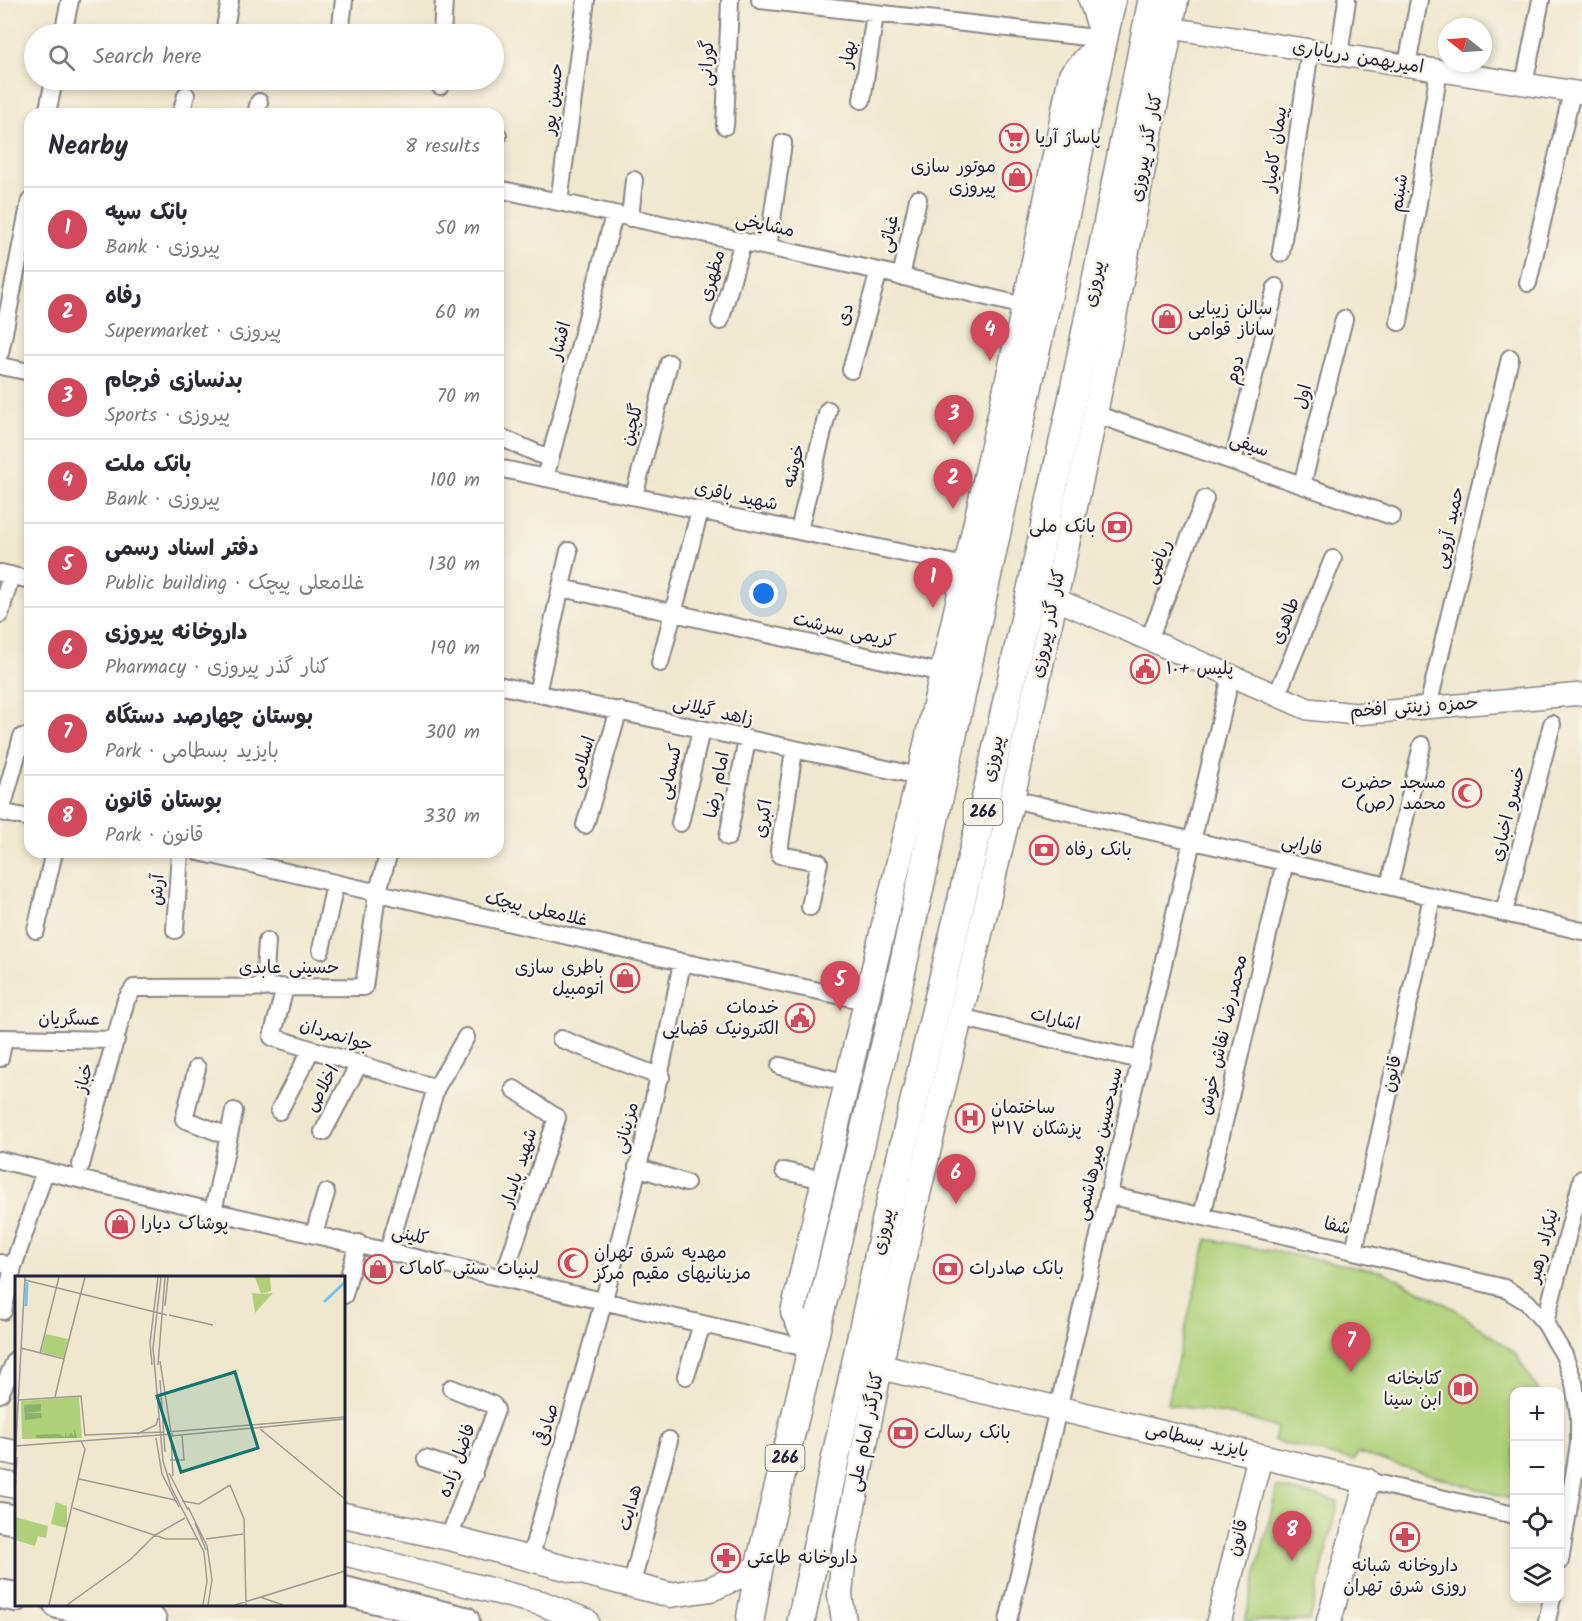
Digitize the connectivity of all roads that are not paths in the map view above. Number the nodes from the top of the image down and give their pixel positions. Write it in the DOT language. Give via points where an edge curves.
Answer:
graph roads {
  1 [pos="70,0"];
  2 [pos="230,0"];
  3 [pos="344,0"];
  4 [pos="444,0"];
  5 [pos="586,0"];
  6 [pos="730,0"];
  7 [pos="760,0"];
  8 [pos="1091,0"];
  9 [pos="1112,0"];
  10 [pos="1152,0"];
  11 [pos="1176,0"];
  12 [pos="1347,0"];
  13 [pos="1419,0"];
  14 [pos="1541,0"];
  15 [pos="875,14"];
  16 [pos="65,24"];
  17 [pos="226,24"];
  18 [pos="341,24"];
  19 [pos="443,24"];
  20 [pos="1170,28"];
  21 [pos="1104,39"];
  22 [pos="1310,50"];
  23 [pos="1340,55"];
  24 [pos="1407,65"];
  25 [pos="1438,70"];
  26 [pos="1439,72"];
  27 [pos="1451,72"];
  28 [pos="1524,84"];
  29 [pos="52,90"];
  30 [pos="1577,92"];
  31 [pos="186,95"];
  32 [pos="862,100"];
  33 [pos="48,108"];
  34 [pos="183,108"];
  35 [pos="725,126"];
  36 [pos="783,143"];
  37 [pos="634,180"];
  38 [pos="504,190"];
  39 [pos="918,199"];
  40 [pos="559,202"];
  41 [pos="622,216"];
  42 [pos="24,231"];
  43 [pos="743,242"];
  44 [pos="768,247"];
  45 [pos="1281,253"];
  46 [pos="879,271"];
  47 [pos="901,277"];
  48 [pos="1528,283"];
  49 [pos="1276,287"];
  50 [pos="1024,306"];
  51 [pos="1344,319"];
  52 [pos="720,321"];
  53 [pos="1399,322"];
  54 [pos="0,353"];
  55 [pos="1510,358"];
  56 [pos="669,363"];
  57 [pos="0,366"];
  58 [pos="850,370"];
  59 [pos="24,371"];
  60 [pos="828,410"];
  61 [pos="1095,414"];
  62 [pos="504,439"];
  63 [pos="550,459"];
  64 [pos="1233,461"];
  65 [pos="504,469"];
  66 [pos="545,478"];
  67 [pos="1302,485"];
  68 [pos="634,496"];
  69 [pos="1205,500"];
  70 [pos="700,510"];
  71 [pos="1392,516"];
  72 [pos="799,530"];
  73 [pos="569,551"];
  74 [pos="1333,559"];
  75 [pos="978,568"];
  76 [pos="5,574"];
  77 [pos="24,579"];
  78 [pos="562,588"];
  79 [pos="1053,598"];
  80 [pos="674,612"];
  81 [pos="0,614"];
  82 [pos="1149,639"];
  83 [pos="660,663"];
  84 [pos="954,675"];
  85 [pos="1231,676"];
  86 [pos="504,689"];
  87 [pos="537,693"];
  88 [pos="1582,694"];
  89 [pos="1276,697"];
  90 [pos="1428,708"];
  91 [pos="619,710"];
  92 [pos="1552,724"];
  93 [pos="701,730"];
  94 [pos="22,737"];
  95 [pos="747,740"];
  96 [pos="1422,745"];
  97 [pos="794,750"];
  98 [pos="931,780"];
  99 [pos="1012,799"];
  100 [pos="1,812"];
  101 [pos="24,817"];
  102 [pos="680,823"];
  103 [pos="585,825"];
  104 [pos="728,837"];
  105 [pos="1192,841"];
  106 [pos="53,858"];
  107 [pos="180,858"];
  108 [pos="243,858"];
  109 [pos="387,858"];
  110 [pos="1285,862"];
  111 [pos="335,884"];
  112 [pos="1389,886"];
  113 [pos="377,894"];
  114 [pos="1432,897"];
  115 [pos="810,907"];
  116 [pos="1504,913"];
  117 [pos="36,930"];
  118 [pos="175,930"];
  119 [pos="1582,931"];
  120 [pos="267,941"];
  121 [pos="321,950"];
  122 [pos="682,962"];
  123 [pos="264,988"];
  124 [pos="285,988"];
  125 [pos="126,1000"];
  126 [pos="866,1001"];
  127 [pos="894,1007"];
  128 [pos="960,1017"];
  129 [pos="466,1037"];
  130 [pos="2,1039"];
  131 [pos="561,1039"];
  132 [pos="116,1040"];
  133 [pos="311,1050"];
  134 [pos="0,1058"];
  135 [pos="1140,1060"];
  136 [pos="358,1064"];
  137 [pos="780,1066"];
  138 [pos="197,1068"];
  139 [pos="661,1077"];
  140 [pos="847,1083"];
  141 [pos="436,1088"];
  142 [pos="514,1089"];
  143 [pos="279,1110"];
  144 [pos="234,1111"];
  145 [pos="323,1132"];
  146 [pos="228,1136"];
  147 [pos="0,1160"];
  148 [pos="81,1165"];
  149 [pos="637,1167"];
  150 [pos="45,1171"];
  151 [pos="784,1171"];
  152 [pos="1582,1179"];
  153 [pos="824,1180"];
  154 [pos="686,1183"];
  155 [pos="326,1193"];
  156 [pos="1108,1195"];
  157 [pos="213,1212"];
  158 [pos="912,1215"];
  159 [pos="1202,1216"];
  160 [pos="885,1224"];
  161 [pos="314,1234"];
  162 [pos="358,1243"];
  163 [pos="906,1244"];
  164 [pos="388,1251"];
  165 [pos="1354,1251"];
  166 [pos="7,1265"];
  167 [pos="503,1278"];
  168 [pos="345,1291"];
  169 [pos="605,1303"];
  170 [pos="7,1311"];
  171 [pos="1545,1323"];
  172 [pos="702,1324"];
  173 [pos="811,1349"];
  174 [pos="15,1361"];
  175 [pos="880,1367"];
  176 [pos="686,1376"];
  177 [pos="451,1388"];
  178 [pos="0,1394"];
  179 [pos="1058,1409"];
  180 [pos="669,1440"];
  181 [pos="0,1450"];
  182 [pos="15,1453"];
  183 [pos="1260,1456"];
  184 [pos="426,1458"];
  185 [pos="474,1475"];
  186 [pos="1367,1481"];
  187 [pos="0,1483"];
  188 [pos="15,1486"];
  189 [pos="1510,1514"];
  190 [pos="345,1515"];
  191 [pos="0,1517"];
  192 [pos="15,1520"];
  193 [pos="1569,1528"];
  194 [pos="449,1538"];
  195 [pos="1563,1549"];
  196 [pos="345,1553"];
  197 [pos="530,1558"];
  198 [pos="759,1567"];
  199 [pos="630,1587"];
  200 [pos="345,1591"];
  201 [pos="0,1594"];
  202 [pos="15,1597"];
  203 [pos="1551,1603"];
  204 [pos="64,1606"];
  205 [pos="152,1621"];
  206 [pos="465,1621"];
  207 [pos="586,1621"];
  208 [pos="736,1621"];
  209 [pos="750,1621"];
  210 [pos="801,1621"];
  211 [pos="844,1621"];
  212 [pos="1008,1621"];
  213 [pos="1218,1621"];
  214 [pos="1329,1621"];
  215 [pos="1547,1621"];
  1 -- 16 [label="street"];
  2 -- 17 [label="street"];
  3 -- 18 [label="street"];
  4 -- 19 [label="street"];
  5 -- 40 [label="street, حسین پور"];
  6 -- 35 [label="street, گورانی"];
  7 -- 15 [label="street"];
  8 -- 21 [label="main road"];
  9 -- 21 [label="main road, 266"];
  10 -- 160 [label="main road, پیروزی / 266" via="1071,405 987,792"];
  11 -- 20 [label="main road, کنار گذر پیروزی"];
  12 -- 23 [label="street"];
  13 -- 24 [label="street"];
  14 -- 28 [label="street"];
  15 -- 21 [label="street"];
  15 -- 32 [label="street, بهار"];
  20 -- 22 [label="street, امیربهمن دریاباری"];
  20 -- 61 [label="main road, کنار گذر پیروزی"];
  21 -- 50 [label="main road" via="1071,75"];
  21 -- 75 [label="main road, 266"];
  22 -- 23 [label="street, امیربهمن دریاباری"];
  22 -- 45 [label="street, پیمان کامیار"];
  23 -- 24 [label="street, امیربهمن دریاباری"];
  24 -- 25 [label="street, امیربهمن دریاباری"];
  26 -- 53 [label="street, شبنم"];
  27 -- 28 [label="street, امیربهمن دریاباری"];
  28 -- 30 [label="street, امیربهمن دریاباری"];
  29 -- 33 [label="street"];
  30 -- 48 [label="street"];
  31 -- 34 [label="street"];
  36 -- 44 [label="street"];
  37 -- 41 [label="street, افشار"];
  38 -- 40 [label="street, مشایخی"];
  39 -- 47 [label="street, غیاثی"];
  40 -- 41 [label="street, مشایخی"];
  41 -- 43 [label="street, مشایخی"];
  41 -- 63 [label="street, افشار"];
  42 -- 54 [label="street"];
  43 -- 44 [label="street, مشایخی"];
  43 -- 52 [label="street, مظهری"];
  44 -- 46 [label="street, مشایخی"];
  46 -- 47 [label="street, مشایخی"];
  46 -- 58 [label="street, دی"];
  47 -- 50 [label="street, مشایخی"];
  49 -- 64 [label="street, دوم"];
  50 -- 75 [label="main road"];
  51 -- 67 [label="street, اول"];
  55 -- 90 [label="street, حمید آرویی"];
  56 -- 68 [label="street, گلچین"];
  57 -- 59 [label="street"];
  60 -- 72 [label="street, خوشه"];
  61 -- 64 [label="street, سیفی"];
  61 -- 79 [label="main road, کنار گذر پیروزی"];
  62 -- 63 [label="street"];
  63 -- 66 [label="street, افشار"];
  64 -- 67 [label="street, سیفی"];
  65 -- 66 [label="street, شهید باقری"];
  66 -- 68 [label="street, شهید باقری"];
  67 -- 71 [label="street, سیفی"];
  68 -- 70 [label="street, شهید باقری"];
  69 -- 82 [label="street, ریاضی"];
  70 -- 72 [label="street, شهید باقری"];
  70 -- 80 [label="street"];
  72 -- 75 [label="street, شهید باقری"];
  73 -- 78 [label="street"];
  74 -- 89 [label="street, طاهری"];
  75 -- 84 [label="main road, 266"];
  76 -- 77 [label="street"];
  76 -- 81 [label="street"];
  78 -- 80 [label="street, کریمی سرشت"];
  78 -- 87 [label="street"];
  79 -- 82 [label="street, حمزه زینتی افخم"];
  79 -- 99 [label="main road, کنار گذر پیروزی"];
  80 -- 83 [label="street"];
  80 -- 84 [label="street, کریمی سرشت"];
  82 -- 85 [label="street, حمزه زینتی افخم"];
  84 -- 98 [label="main road, 266"];
  85 -- 89 [label="street, حمزه زینتی افخم"];
  85 -- 105 [label="street, سیدحسین میرهاشمی"];
  86 -- 87 [label="street, زاهد گیلانی"];
  87 -- 91 [label="street, زاهد گیلانی"];
  88 -- 90 [label="street, حمزه زینتی افخم"];
  89 -- 90 [label="street, حمزه زینتی افخم" via="1308,709 1356,714"];
  91 -- 93 [label="street, زاهد گیلانی"];
  91 -- 103 [label="street, اسلامی"];
  92 -- 116 [label="street, خسرو اخباری"];
  93 -- 95 [label="street, زاهد گیلانی"];
  93 -- 102 [label="street, کسمایی"];
  94 -- 100 [label="street"];
  95 -- 97 [label="street, زاهد گیلانی"];
  95 -- 104 [label="street, امام رضا"];
  96 -- 112 [label="street"];
  97 -- 98 [label="street, زاهد گیلانی"];
  97 -- 115 [label="street, اکبری" via="778,852 819,862"];
  98 -- 126 [label="main road"];
  98 -- 127 [label="main road, 266"];
  99 -- 105 [label="street, فارابی"];
  99 -- 128 [label="main road, کنار گذر پیروزی"];
  100 -- 101 [label="street"];
  105 -- 110 [label="street, فارابی"];
  105 -- 135 [label="street, سیدحسین میرهاشمی"];
  106 -- 117 [label="street"];
  107 -- 118 [label="street, آرش"];
  108 -- 111 [label="street, غلامعلی پیچک"];
  109 -- 113 [label="street"];
  110 -- 112 [label="street, فارابی"];
  110 -- 159 [label="street, محمدرضا نقاش خوش"];
  111 -- 113 [label="street, غلامعلی پیچک"];
  111 -- 121 [label="street"];
  112 -- 114 [label="street, فارابی"];
  113 -- 122 [label="street, غلامعلی پیچک"];
  113 -- 124 [label="street, حسینی عابدی" via="364,987"];
  114 -- 116 [label="street, فارابی"];
  114 -- 165 [label="street, قانون"];
  116 -- 119 [label="street, فارابی"];
  120 -- 123 [label="street"];
  122 -- 126 [label="street, غلامعلی پیچک"];
  122 -- 139 [label="street, مزینانی"];
  123 -- 124 [label="street, حسینی عابدی"];
  123 -- 125 [label="street, حسینی عابدی" via="134,988"];
  124 -- 133 [label="street, جوانمردان" via="272,1037"];
  125 -- 132 [label="street, خباز"];
  126 -- 127 [label="main road"];
  126 -- 140 [label="main road"];
  127 -- 173 [label="main road, 266"];
  128 -- 135 [label="street, اشارات"];
  128 -- 158 [label="main road, کنار گذر پیروزی"];
  129 -- 141 [label="street"];
  130 -- 132 [label="street, عسگریان"];
  130 -- 134 [label="street, عسگریان"];
  131 -- 139 [label="street"];
  132 -- 148 [label="street, خباز"];
  133 -- 136 [label="street, جوانمردان"];
  133 -- 143 [label="street"];
  135 -- 156 [label="street, سیدحسین میرهاشمی"];
  136 -- 141 [label="street, جوانمردان"];
  136 -- 145 [label="street, اخلاص"];
  137 -- 140 [label="street"];
  138 -- 146 [label="street" via="184,1119"];
  139 -- 149 [label="street, مزینانی"];
  140 -- 153 [label="main road"];
  141 -- 164 [label="street"];
  142 -- 167 [label="street, شهید پایدار" via="557,1119"];
  144 -- 146 [label="street"];
  146 -- 157 [label="street"];
  147 -- 150 [label="street, کلینی"];
  149 -- 154 [label="street"];
  149 -- 169 [label="street, مزینانی"];
  150 -- 157 [label="street, کلینی"];
  150 -- 166 [label="street"];
  151 -- 153 [label="street"];
  152 -- 171 [label="street, نیکزاد رهبر"];
  153 -- 173 [label="main road" via="793,1312"];
  155 -- 161 [label="street"];
  156 -- 159 [label="street, شفا"];
  156 -- 179 [label="street, سیدحسین میرهاشمی"];
  157 -- 161 [label="street, کلینی"];
  158 -- 160 [label="main road"];
  158 -- 163 [label="main road, کنار گذر پیروزی"];
  159 -- 165 [label="street, شفا"];
  160 -- 163 [label="main road"];
  160 -- 210 [label="main road, پیروزی / 266"];
  161 -- 162 [label="street, کلینی"];
  162 -- 164 [label="street, کلینی"];
  162 -- 168 [label="street"];
  163 -- 175 [label="main road, کنارگذر امام علی"];
  164 -- 167 [label="street, کلینی"];
  165 -- 171 [label="street, شفا" via="1504,1288 1527,1302"];
  166 -- 170 [label="street"];
  167 -- 169 [label="street, کلینی"];
  169 -- 172 [label="street, کلینی"];
  169 -- 197 [label="street, صادقی"];
  171 -- 193 [label="street, شفا" via="1564,1355 1574,1383 1579,1416"];
  172 -- 173 [label="street, کلینی"];
  172 -- 176 [label="street"];
  173 -- 198 [label="main road, 266"];
  174 -- 178 [label="street"];
  175 -- 179 [label="main road, بایزید بسطامی"];
  175 -- 211 [label="main road, کنارگذر امام علی" via="844,1552 840,1595"];
  177 -- 185 [label="street, فاضل زاده" via="496,1410"];
  179 -- 183 [label="main road, بایزید بسطامی"];
  179 -- 212 [label="street, سیدحسین میرهاشمی"];
  180 -- 199 [label="street, هدایت"];
  181 -- 182 [label="main road"];
  183 -- 186 [label="main road, بایزید بسطامی"];
  183 -- 213 [label="main road, قانون"];
  184 -- 185 [label="street"];
  185 -- 194 [label="street, فاضل زاده"];
  186 -- 189 [label="street, بایزید بسطامی"];
  186 -- 214 [label="main road"];
  187 -- 188 [label="main road"];
  190 -- 194 [label="main road"];
  191 -- 192 [label="highway"];
  193 -- 195 [label="street, شفا"];
  194 -- 197 [label="main road"];
  196 -- 207 [label="main road" via="531,1600"];
  197 -- 199 [label="main road"];
  198 -- 199 [label="main road" via="711,1589 670,1595"];
  198 -- 208 [label="main road"];
  198 -- 209 [label="main road, 266"];
  200 -- 206 [label="highway"];
  201 -- 202 [label="highway"];
  203 -- 215 [label="street"];
  204 -- 205 [label="highway"];
}
